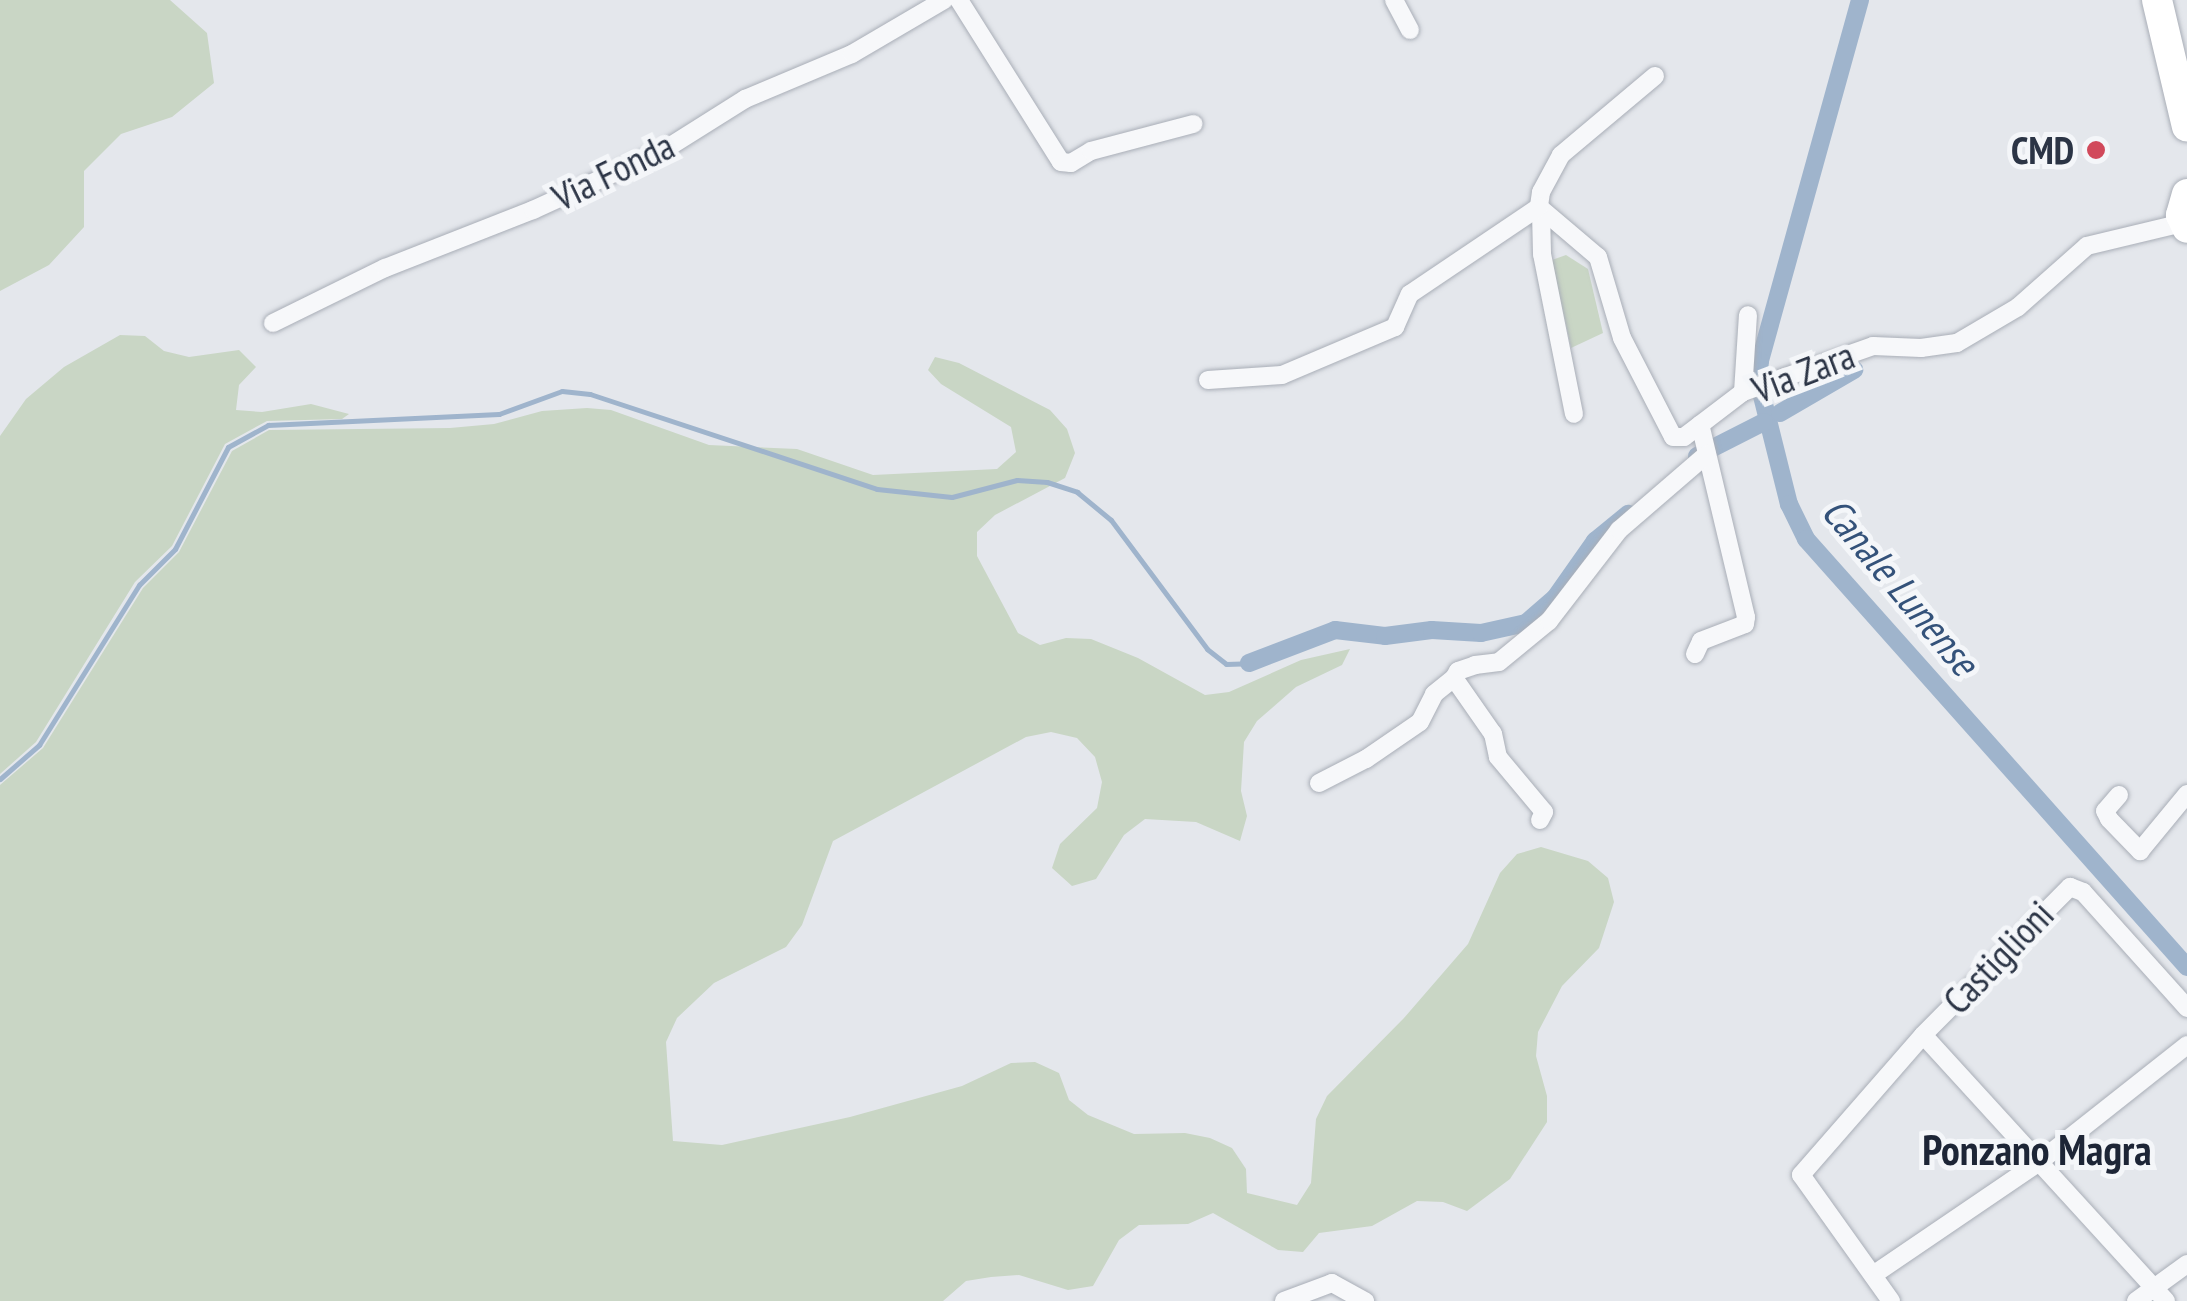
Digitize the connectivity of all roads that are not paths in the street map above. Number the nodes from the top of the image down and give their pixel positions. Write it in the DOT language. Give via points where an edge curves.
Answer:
graph roads {
  1 [pos="944,0"];
  2 [pos="959,0"];
  3 [pos="1394,0"];
  4 [pos="2157,0"];
  5 [pos="1410,30"];
  6 [pos="1655,76"];
  7 [pos="1192,124"];
  8 [pos="2187,127"];
  9 [pos="1540,210"];
  10 [pos="2186,215"];
  11 [pos="1748,315"];
  12 [pos="273,323"];
  13 [pos="1208,380"];
  14 [pos="1743,392"];
  15 [pos="1574,414"];
  16 [pos="1705,445"];
  17 [pos="1694,654"];
  18 [pos="1454,678"];
  19 [pos="1319,782"];
  20 [pos="2187,794"];
  21 [pos="2119,795"];
  22 [pos="1540,820"];
  23 [pos="2187,1008"];
  24 [pos="1923,1035"];
  25 [pos="2187,1045"];
  26 [pos="2039,1162"];
  27 [pos="2187,1264"];
  28 [pos="1873,1275"];
  29 [pos="2160,1295"];
  30 [pos="1284,1301"];
  31 [pos="1365,1301"];
  32 [pos="1891,1301"];
  33 [pos="2136,1301"];
  1 -- 12 [label="street, Via Fonda" via="852,54 745,99 664,150"];
  2 -- 7 [label="street" via="1061,162"];
  3 -- 5 [label="street"];
  4 -- 8 [label="main road"];
  6 -- 9 [label="street" via="1561,155 1541,192"];
  9 -- 13 [label="street" via="1410,294 1395,327 1282,374"];
  9 -- 15 [label="street" via="1542,254"];
  9 -- 16 [label="street" via="1598,256 1622,338 1672,437"];
  10 -- 14 [label="street, Via Zara" via="2087,246 2018,308 1957,342 1873,346"];
  11 -- 14 [label="street"];
  14 -- 16 [label="street, Via Zara"];
  16 -- 17 [label="street" via="1746,617 1745,624 1701,640"];
  16 -- 18 [label="street, Via Zara" via="1619,530 1548,622 1499,662 1475,665"];
  18 -- 19 [label="street" via="1434,694 1420,722"];
  18 -- 22 [label="street" via="1492,734 1498,756 1544,812"];
  20 -- 21 [label="street" via="2140,851 2108,819 2106,811"];
  23 -- 24 [label="street, Castiglioni" via="2084,892 2070,887"];
  24 -- 26 [label="street, Castiglioni"];
  24 -- 28 [label="street" via="1801,1175"];
  25 -- 26 [label="street"];
  26 -- 28 [label="street"];
  26 -- 29 [label="street, Castiglioni"];
  27 -- 29 [label="street"];
  28 -- 32 [label="street"];
  29 -- 33 [label="street"];
  30 -- 31 [label="street" via="1332,1284"];
}
